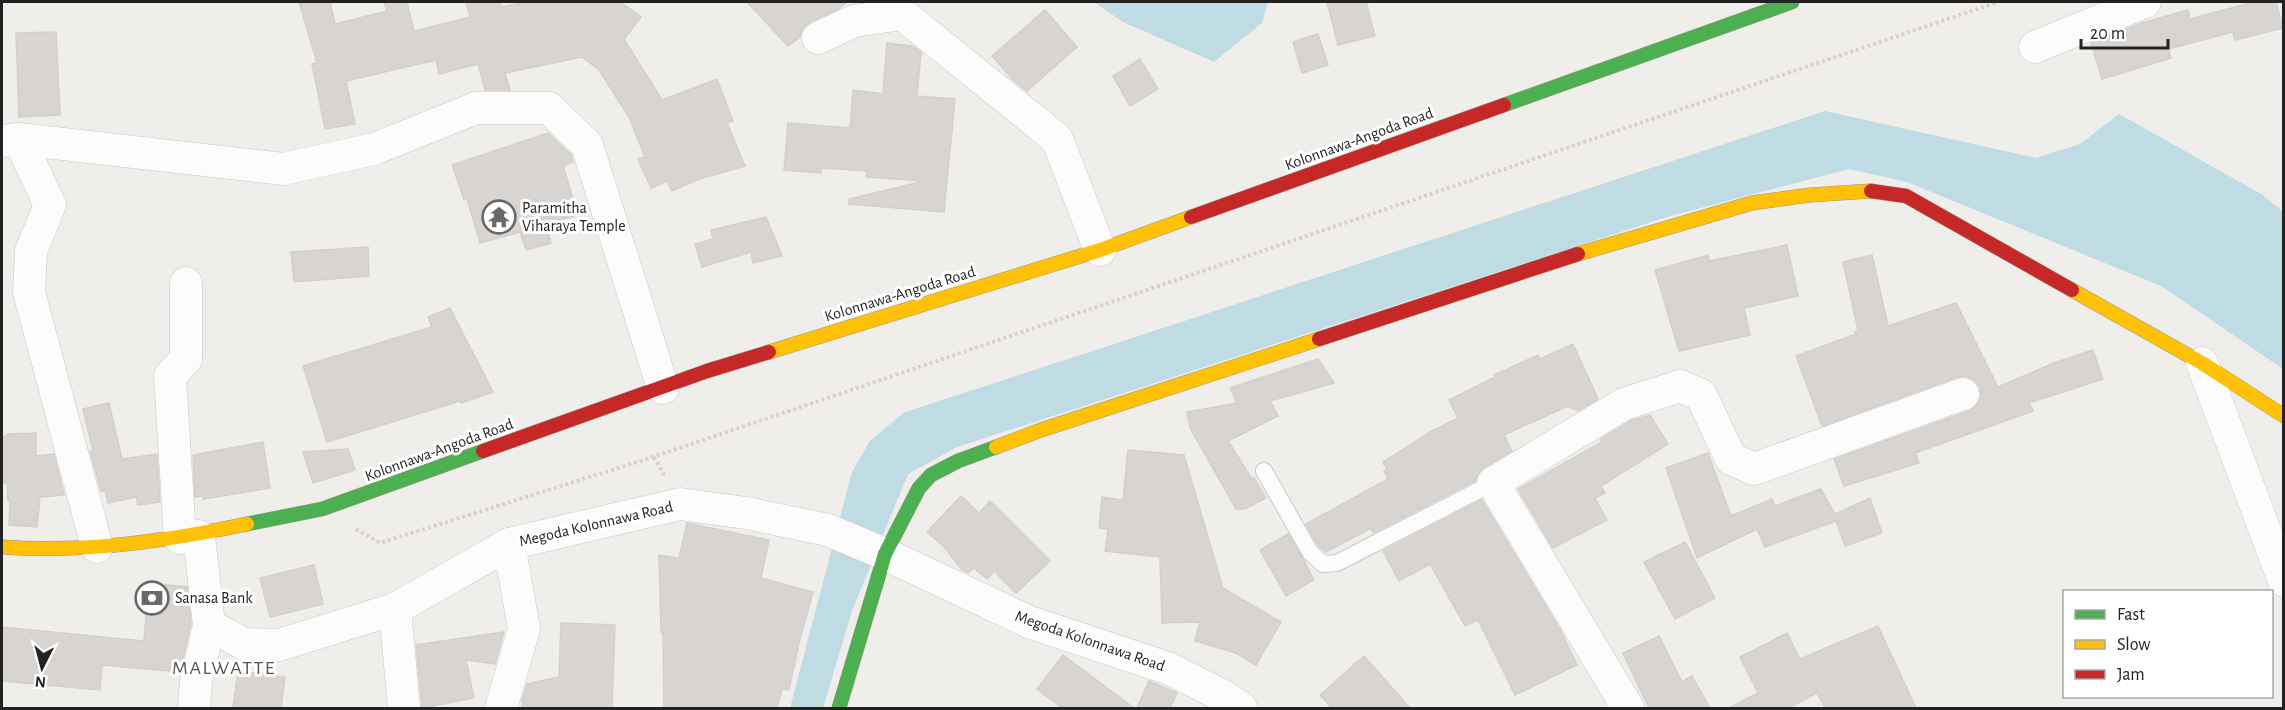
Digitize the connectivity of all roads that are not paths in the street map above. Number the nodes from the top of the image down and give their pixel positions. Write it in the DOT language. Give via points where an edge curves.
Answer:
graph roads {
  1 [pos="1792,2"];
  2 [pos="2145,2"];
  3 [pos="818,38"];
  4 [pos="2035,47"];
  5 [pos="10,140"];
  6 [pos="1100,250"];
  7 [pos="186,283"];
  8 [pos="2202,363"];
  9 [pos="663,388"];
  10 [pos="1963,394"];
  11 [pos="2283,416"];
  12 [pos="1264,471"];
  13 [pos="1493,483"];
  14 [pos="189,537"];
  15 [pos="509,544"];
  16 [pos="2,547"];
  17 [pos="97,547"];
  18 [pos="885,554"];
  19 [pos="2283,581"];
  20 [pos="396,609"];
  21 [pos="209,626"];
  22 [pos="194,708"];
  23 [pos="404,708"];
  24 [pos="501,708"];
  25 [pos="839,708"];
  26 [pos="1241,708"];
  27 [pos="1628,708"];
  1 -- 6 [label="main road, Kolonnawa-Angoda Road"];
  2 -- 4 [label="street"];
  3 -- 6 [label="street" via="854,21 902,14 1057,139"];
  5 -- 9 [label="street" via="283,169 374,149 476,108 549,108 587,145"];
  5 -- 17 [label="street" via="50,205 31,251 29,291"];
  6 -- 9 [label="main road, Kolonnawa-Angoda Road"];
  7 -- 14 [label="street" via="186,360 170,376"];
  8 -- 11 [label="main road"];
  8 -- 18 [label="main road" via="1906,196 1877,191 1752,203 1572,256 958,460 931,475 919,488"];
  8 -- 19 [label="street"];
  9 -- 14 [label="main road, Kolonnawa-Angoda Road" via="322,509"];
  10 -- 13 [label="street" via="1754,470 1731,459 1701,395 1680,386 1624,404"];
  12 -- 13 [label="lane" via="1310,552 1323,564 1337,563"];
  13 -- 27 [label="street"];
  14 -- 17 [label="main road, Kolonnawa-Angoda Road"];
  14 -- 21 [label="street"];
  15 -- 18 [label="street, Megoda Kolonnawa Road" via="680,504 828,530"];
  15 -- 20 [label="street, Megoda Kolonnawa Road"];
  15 -- 24 [label="street" via="524,629"];
  16 -- 17 [label="main road, Kolonnawa-Angoda Road"];
  18 -- 25 [label="main road"];
  18 -- 26 [label="street, Megoda Kolonnawa Road" via="1029,622 1170,669"];
  20 -- 21 [label="street, Megoda Kolonnawa Road" via="279,645 244,644"];
  20 -- 23 [label="street"];
  21 -- 22 [label="street"];
}
